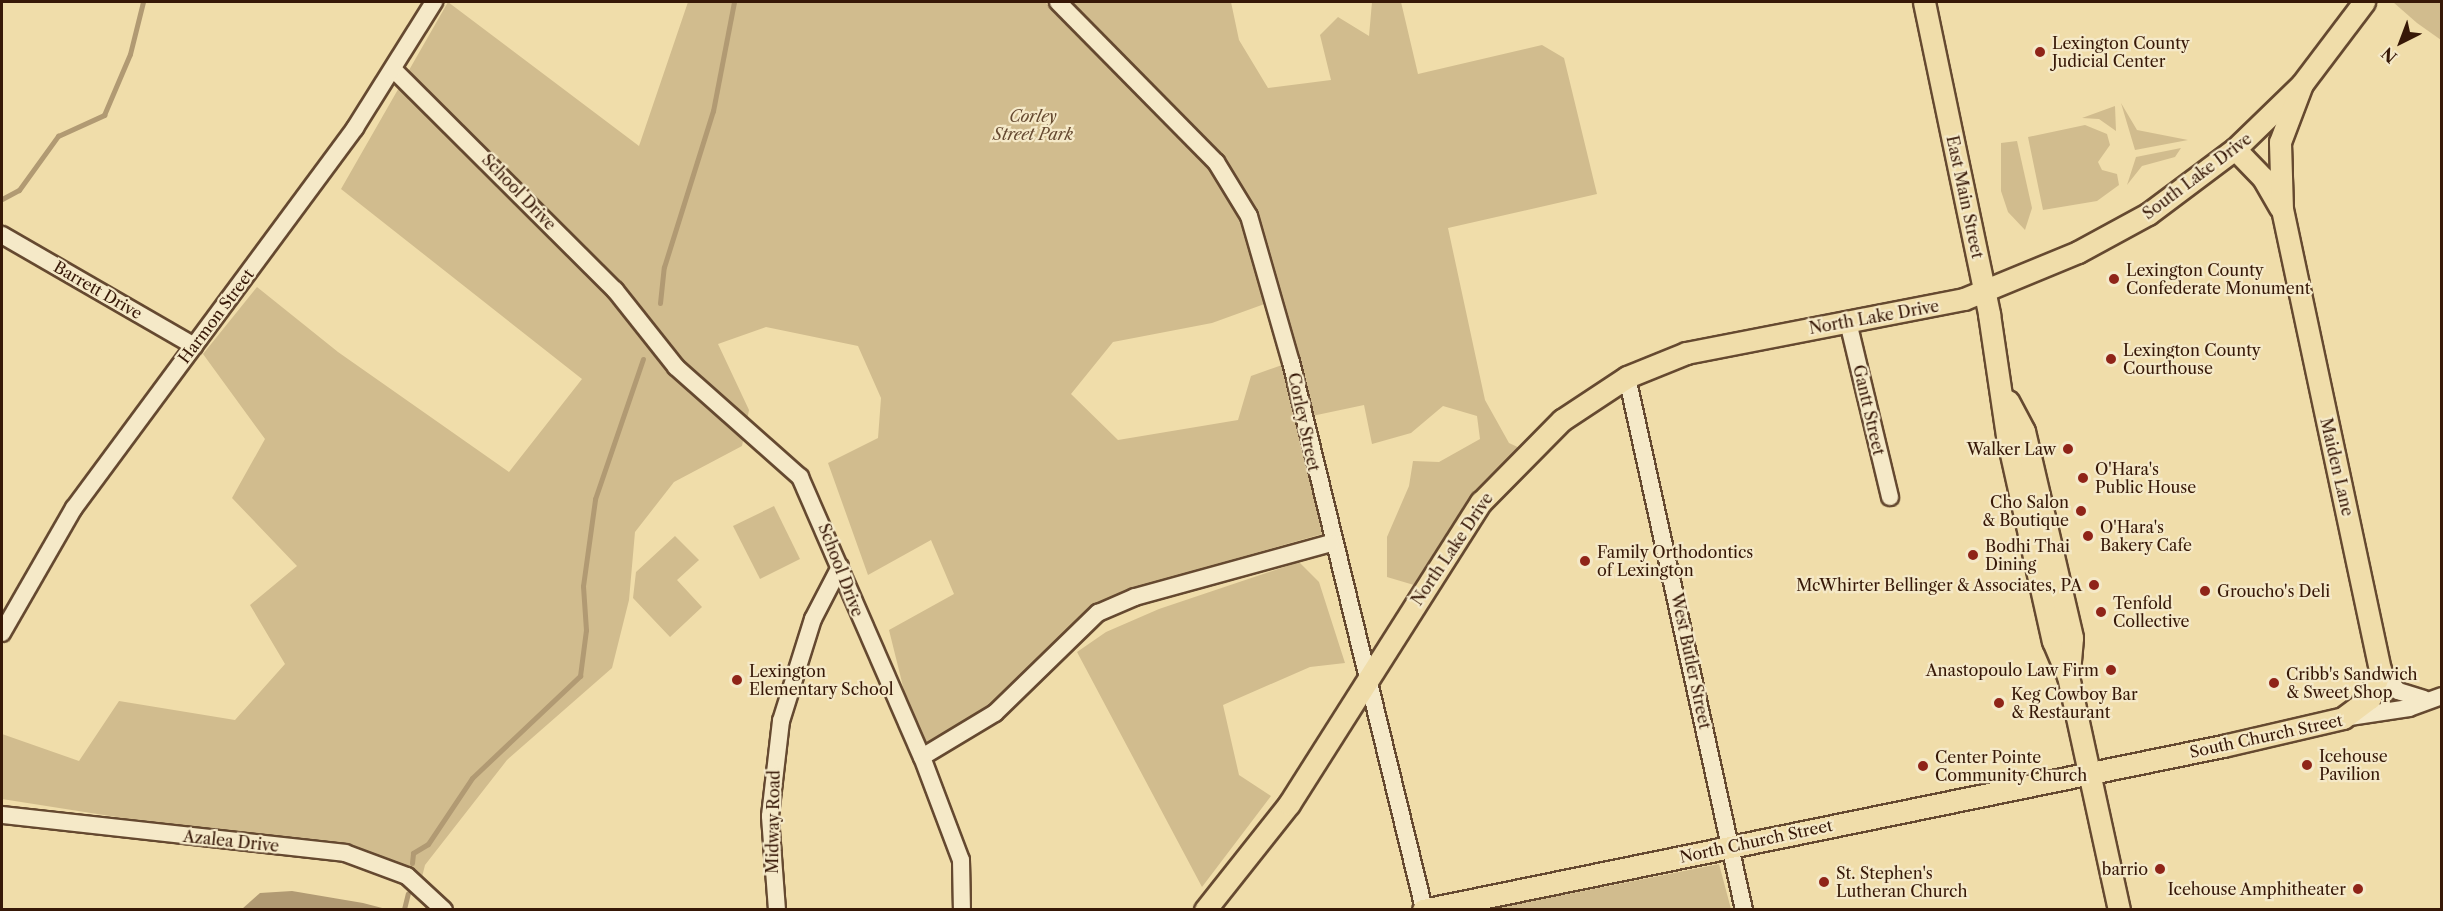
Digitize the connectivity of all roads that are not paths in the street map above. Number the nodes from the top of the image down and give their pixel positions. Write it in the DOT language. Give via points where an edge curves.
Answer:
graph roads {
  1 [pos="434,2"];
  2 [pos="1058,2"];
  3 [pos="1924,2"];
  4 [pos="2364,2"];
  5 [pos="394,70"];
  6 [pos="2302,84"];
  7 [pos="2235,149"];
  8 [pos="2282,210"];
  9 [pos="2,235"];
  10 [pos="1985,293"];
  11 [pos="1848,322"];
  12 [pos="194,346"];
  13 [pos="1627,377"];
  14 [pos="1890,497"];
  15 [pos="1331,543"];
  16 [pos="840,567"];
  17 [pos="2,633"];
  18 [pos="2380,670"];
  19 [pos="1365,684"];
  20 [pos="2442,696"];
  21 [pos="2424,699"];
  22 [pos="2343,718"];
  23 [pos="922,758"];
  24 [pos="2089,774"];
  25 [pos="2,815"];
  26 [pos="1730,845"];
  27 [pos="444,909"];
  28 [pos="777,909"];
  29 [pos="962,909"];
  30 [pos="1205,909"];
  31 [pos="1424,909"];
  32 [pos="1744,909"];
  33 [pos="2119,909"];
  1 -- 5 [label="street, Harmon Street"];
  2 -- 15 [label="street, Corley Street" via="1216,162 1249,216 1291,363"];
  3 -- 10 [label="main road, East Main Street"];
  4 -- 6 [label="main road, South Lake Drive"];
  5 -- 12 [label="street, Harmon Street"];
  5 -- 16 [label="street, School Drive" via="615,290 683,374 787,460 810,492"];
  6 -- 7 [label="main road, South Lake Drive"];
  6 -- 8 [label="main road, Maiden Lane" via="2280,142"];
  7 -- 8 [label="main road, Maiden Lane" via="2263,178"];
  7 -- 10 [label="main road, South Lake Drive" via="2122,229"];
  8 -- 18 [label="main road, Maiden Lane"];
  9 -- 12 [label="street, Barrett Drive"];
  10 -- 11 [label="main road, North Lake Drive"];
  10 -- 24 [label="main road, East Main Street" via="2003,392 2024,431 2072,638 2068,676"];
  11 -- 13 [label="main road, North Lake Drive" via="1717,345"];
  11 -- 14 [label="street, Gantt Street"];
  12 -- 17 [label="street, Harmon Street" via="74,508"];
  13 -- 19 [label="main road, North Lake Drive" via="1562,420 1505,474 1454,540"];
  13 -- 26 [label="street, West Butler Street"];
  15 -- 19 [label="street, Corley Street"];
  15 -- 23 [label="street" via="1135,597 1098,613 994,713"];
  16 -- 23 [label="street, School Drive"];
  16 -- 28 [label="street, Midway Road" via="813,619 781,721 770,816"];
  18 -- 21 [label="street" via="2398,691"];
  18 -- 22 [label="main road" via="2374,693"];
  19 -- 30 [label="main road, North Lake Drive" via="1253,855"];
  19 -- 31 [label="street, Corley Street"];
  20 -- 21 [label="street, South Church Street"];
  21 -- 22 [label="street, South Church Street" via="2409,708"];
  22 -- 24 [label="main road, South Church Street"];
  23 -- 29 [label="street" via="961,860"];
  24 -- 26 [label="main road, North Church Street"];
  24 -- 33 [label="main road, East Main Street"];
  25 -- 27 [label="street, Azalea Drive" via="345,853 407,876"];
  26 -- 31 [label="main road, North Church Street"];
  26 -- 32 [label="street, West Butler Street"];
}
